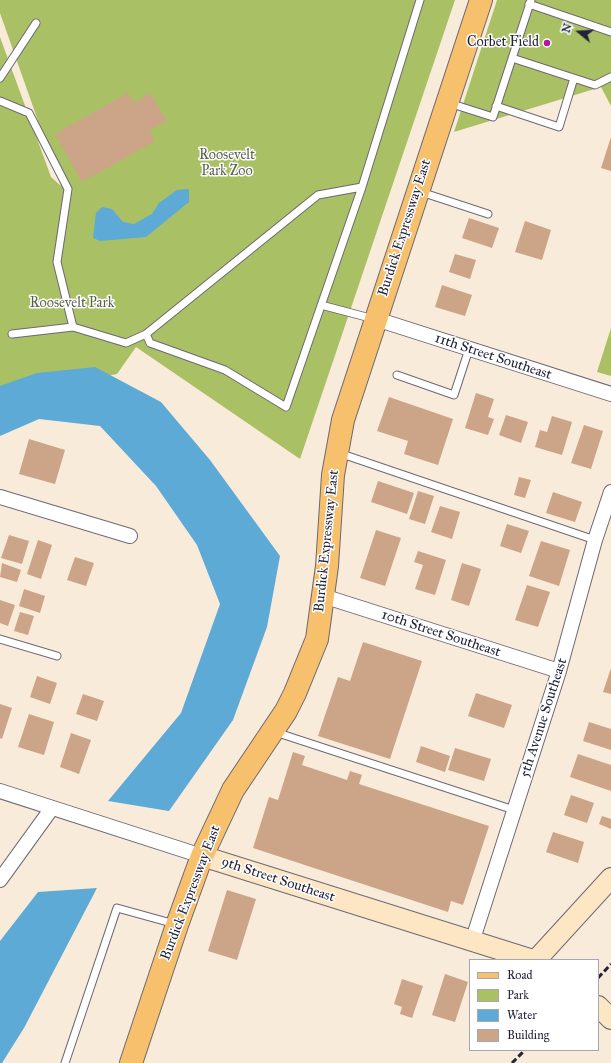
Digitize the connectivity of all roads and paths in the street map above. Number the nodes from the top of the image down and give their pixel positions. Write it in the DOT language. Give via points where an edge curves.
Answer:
graph roads {
  1 [pos="420,0"];
  2 [pos="481,0"];
  3 [pos="530,2"];
  4 [pos="36,23"];
  5 [pos="611,32"];
  6 [pos="512,58"];
  7 [pos="611,77"];
  8 [pos="0,78"];
  9 [pos="574,78"];
  10 [pos="0,101"];
  11 [pos="447,102"];
  12 [pos="496,106"];
  13 [pos="362,187"];
  14 [pos="417,191"];
  15 [pos="488,214"];
  16 [pos="321,305"];
  17 [pos="376,319"];
  18 [pos="73,327"];
  19 [pos="12,334"];
  20 [pos="146,334"];
  21 [pos="469,349"];
  22 [pos="397,375"];
  23 [pos="611,394"];
  24 [pos="337,452"];
  25 [pos="611,492"];
  26 [pos="0,497"];
  27 [pos="130,536"];
  28 [pos="595,540"];
  29 [pos="323,596"];
  30 [pos="0,639"];
  31 [pos="58,656"];
  32 [pos="559,671"];
  33 [pos="273,731"];
  34 [pos="0,791"];
  35 [pos="52,808"];
  36 [pos="514,810"];
  37 [pos="202,856"];
  38 [pos="611,878"];
  39 [pos="0,880"];
  40 [pos="177,925"];
  41 [pos="472,942"];
  42 [pos="530,959"];
  43 [pos="537,959"];
  44 [pos="65,1063"];
  45 [pos="131,1063"];
  1 -- 13 [label="lane"];
  2 -- 11 [label="main road, Burdick Expressway East"];
  3 -- 5 [label="lane"];
  3 -- 6 [label="lane"];
  4 -- 8 [label="lane"];
  6 -- 9 [label="lane"];
  6 -- 12 [label="lane"];
  7 -- 9 [label="lane" via="595,85"];
  9 -- 12 [label="lane" via="559,127"];
  10 -- 18 [label="lane" via="29,113 68,189 57,262"];
  11 -- 12 [label="lane" via="493,117"];
  11 -- 14 [label="main road, Burdick Expressway East"];
  13 -- 16 [label="lane"];
  13 -- 20 [label="lane" via="318,195"];
  14 -- 15 [label="lane"];
  14 -- 17 [label="main road, Burdick Expressway East"];
  16 -- 17 [label="lane"];
  16 -- 20 [label="lane" via="286,407 226,370 150,343"];
  17 -- 21 [label="street, 11th Street Southeast"];
  17 -- 24 [label="main road, Burdick Expressway East" via="343,420"];
  18 -- 19 [label="lane"];
  18 -- 20 [label="lane" via="126,343"];
  21 -- 22 [label="lane" via="454,395"];
  21 -- 23 [label="street, 11th Street Southeast"];
  24 -- 28 [label="lane"];
  24 -- 29 [label="main road, Burdick Expressway East" via="332,474"];
  25 -- 28 [label="street, 5th Avenue Southeast"];
  26 -- 27 [label="street"];
  28 -- 32 [label="street, 5th Avenue Southeast"];
  29 -- 32 [label="street, 10th Street Southeast"];
  29 -- 33 [label="main road, Burdick Expressway East" via="317,639 295,693"];
  30 -- 31 [label="lane"];
  32 -- 36 [label="street, 5th Avenue Southeast"];
  33 -- 36 [label="lane"];
  33 -- 37 [label="main road, Burdick Expressway East" via="233,790"];
  34 -- 35 [label="street, 9th Street Southeast"];
  35 -- 37 [label="street, 9th Street Southeast"];
  35 -- 39 [label="street"];
  36 -- 41 [label="street, 5th Avenue Southeast"];
  37 -- 40 [label="main road, Burdick Expressway East"];
  37 -- 41 [label="street, 9th Street Southeast"];
  38 -- 43 [label="street"];
  40 -- 44 [label="lane" via="116,908"];
  40 -- 45 [label="main road, Burdick Expressway East"];
  41 -- 42 [label="street, 9th Street Southeast"];
}
